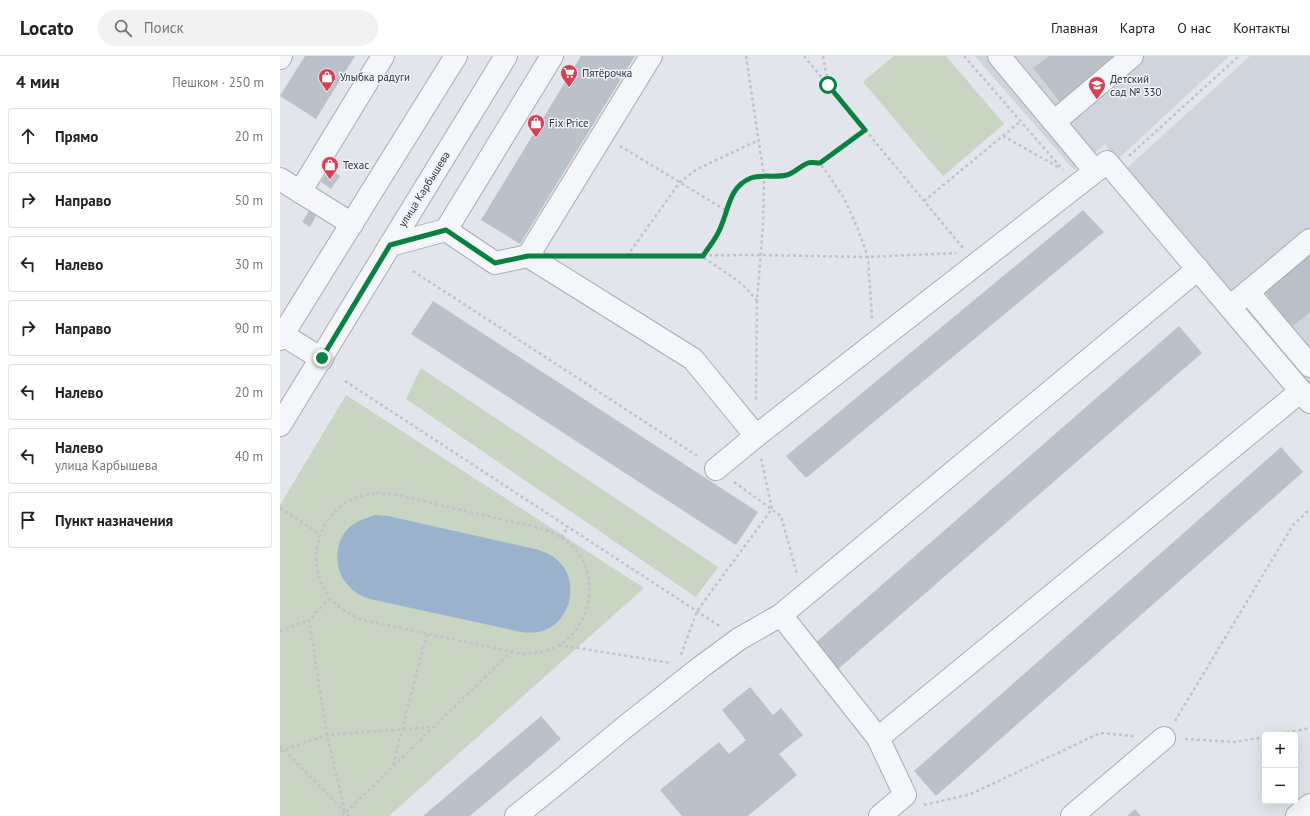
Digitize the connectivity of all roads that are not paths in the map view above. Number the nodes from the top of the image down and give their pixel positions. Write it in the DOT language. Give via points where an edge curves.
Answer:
graph roads {
  1 [pos="383,56"];
  2 [pos="456,56"];
  3 [pos="506,56"];
  4 [pos="552,56"];
  5 [pos="651,56"];
  6 [pos="999,56"];
  7 [pos="1132,56"];
  8 [pos="1054,122"];
  9 [pos="1104,170"];
  10 [pos="280,179"];
  11 [pos="300,192"];
  12 [pos="352,224"];
  13 [pos="446,230"];
  14 [pos="1310,240"];
  15 [pos="390,245"];
  16 [pos="528,256"];
  17 [pos="1198,269"];
  18 [pos="1248,292"];
  19 [pos="1230,307"];
  20 [pos="281,336"];
  21 [pos="322,358"];
  22 [pos="1310,366"];
  23 [pos="1305,396"];
  24 [pos="280,425"];
  25 [pos="756,436"];
  26 [pos="716,469"];
  27 [pos="781,615"];
  28 [pos="878,738"];
  29 [pos="1164,738"];
  30 [pos="1310,805"];
  31 [pos="516,816"];
  32 [pos="880,816"];
  33 [pos="1072,816"];
  34 [pos="1297,816"];
  1 -- 11 [label="street"];
  2 -- 12 [label="street"];
  3 -- 15 [label="street, улица Карбышева"];
  4 -- 13 [label="street"];
  5 -- 16 [label="street"];
  6 -- 8 [label="street"];
  7 -- 8 [label="street"];
  8 -- 9 [label="street"];
  9 -- 17 [label="street"];
  9 -- 25 [label="street" via="1077,185 972,258 874,344"];
  10 -- 11 [label="street"];
  11 -- 12 [label="street"];
  12 -- 20 [label="street"];
  13 -- 15 [label="street"];
  13 -- 16 [label="street" via="495,263"];
  14 -- 18 [label="street"];
  15 -- 21 [label="street, улица Карбышева"];
  16 -- 25 [label="street" via="694,359"];
  17 -- 19 [label="street"];
  17 -- 27 [label="street"];
  18 -- 19 [label="street"];
  18 -- 22 [label="street"];
  19 -- 23 [label="street"];
  20 -- 21 [label="street"];
  21 -- 24 [label="street, улица Карбышева"];
  23 -- 28 [label="street"];
  25 -- 26 [label="street"];
  27 -- 28 [label="street"];
  27 -- 31 [label="street" via="739,639 701,667"];
  28 -- 32 [label="street" via="906,795"];
  29 -- 33 [label="street"];
  30 -- 34 [label="street"];
}
